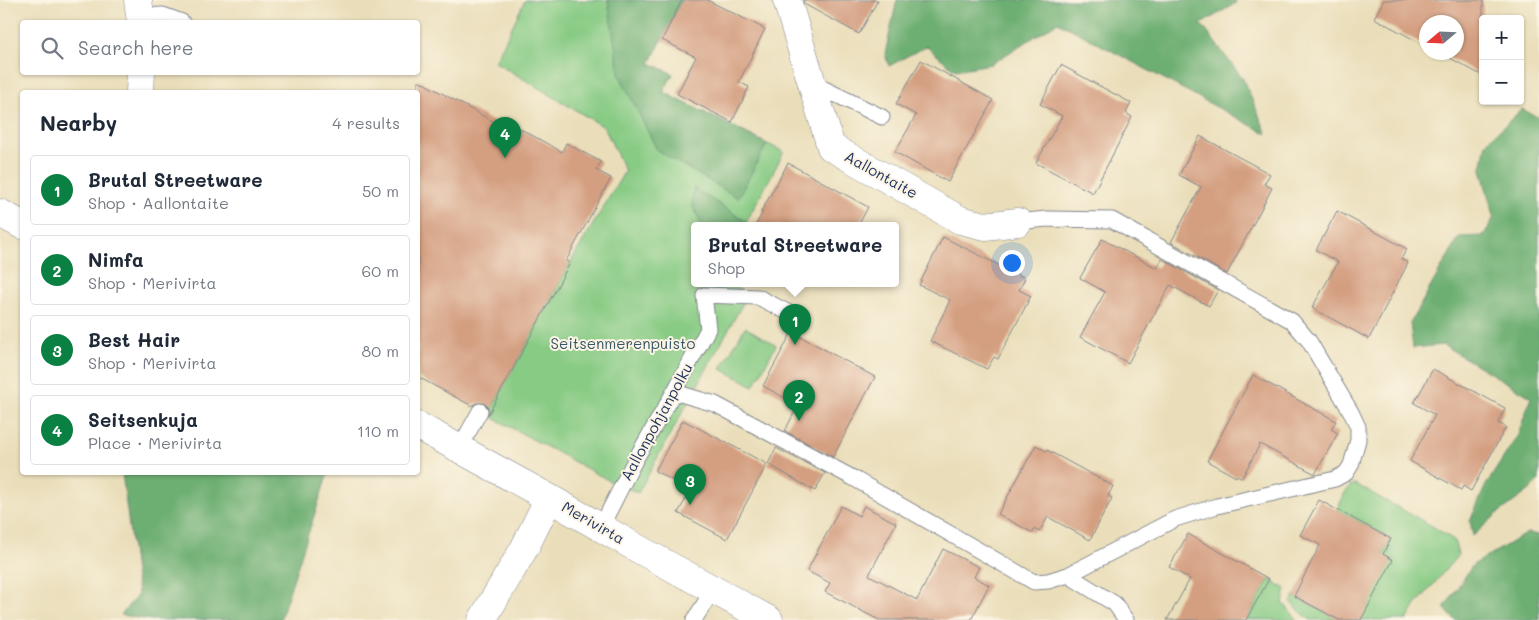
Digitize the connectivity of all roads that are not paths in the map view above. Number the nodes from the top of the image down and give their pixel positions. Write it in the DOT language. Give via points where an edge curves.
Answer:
graph roads {
  1 [pos="787,0"];
  2 [pos="140,13"];
  3 [pos="177,20"];
  4 [pos="141,75"];
  5 [pos="812,84"];
  6 [pos="140,90"];
  7 [pos="882,117"];
  8 [pos="0,213"];
  9 [pos="1018,222"];
  10 [pos="20,224"];
  11 [pos="793,315"];
  12 [pos="674,392"];
  13 [pos="480,411"];
  14 [pos="420,427"];
  15 [pos="459,449"];
  16 [pos="549,498"];
  17 [pos="601,527"];
  18 [pos="1068,575"];
  19 [pos="713,590"];
  20 [pos="764,619"];
  21 [pos="482,620"];
  22 [pos="694,620"];
  23 [pos="1126,620"];
  1 -- 5 [label="street, Aallontaite"];
  2 -- 3 [label="lane" via="163,14"];
  4 -- 6 [label="street"];
  5 -- 7 [label="lane"];
  5 -- 9 [label="street, Aallontaite" via="831,147 960,220 985,226"];
  8 -- 10 [label="street"];
  9 -- 18 [label="lane" via="1112,220 1292,321 1309,341 1358,427 1351,465 1346,473 1335,479 1175,519"];
  11 -- 12 [label="lane, Aallonpohjanpolku" via="758,298 704,295 708,329"];
  12 -- 17 [label="lane, Aallonpohjanpolku"];
  12 -- 18 [label="lane" via="715,404 853,478 1034,582"];
  13 -- 15 [label="lane"];
  14 -- 15 [label="street, Merivirta"];
  15 -- 16 [label="street, Merivirta"];
  16 -- 17 [label="street, Merivirta"];
  16 -- 21 [label="street" via="525,547"];
  17 -- 19 [label="street, Merivirta"];
  18 -- 23 [label="lane" via="1115,604"];
  19 -- 20 [label="street, Merivirta"];
  19 -- 22 [label="lane"];
}
